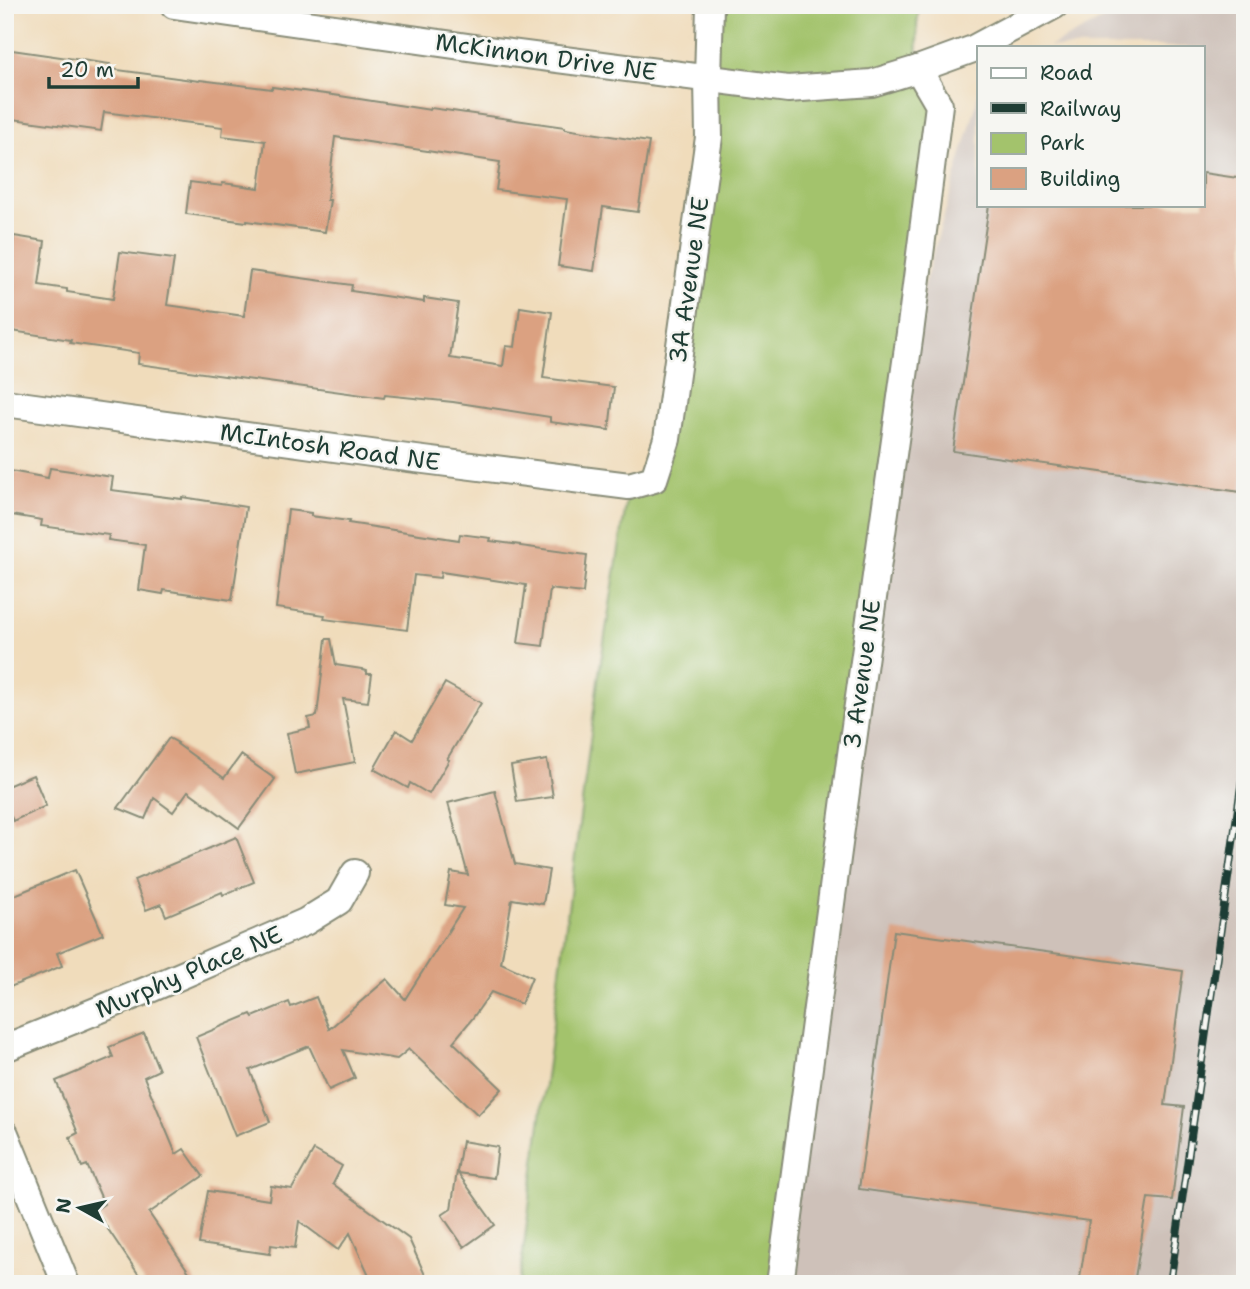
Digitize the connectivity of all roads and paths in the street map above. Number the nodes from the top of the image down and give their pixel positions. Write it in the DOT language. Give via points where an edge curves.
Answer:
graph roads {
  1 [pos="174,5"];
  2 [pos="710,5"];
  3 [pos="1055,5"];
  4 [pos="979,46"];
  5 [pos="977,47"];
  6 [pos="918,69"];
  7 [pos="708,79"];
  8 [pos="5,403"];
  9 [pos="653,479"];
  10 [pos="355,873"];
  11 [pos="5,1048"];
  12 [pos="5,1134"];
  13 [pos="66,1284"];
  14 [pos="780,1284"];
  1 -- 7 [label="street, McKinnon Drive NE"];
  2 -- 7 [label="street, 3A Avenue NE"];
  3 -- 4 [label="street, McKinnon Drive NE"];
  5 -- 6 [label="street, McKinnon Drive NE"];
  6 -- 7 [label="street, McKinnon Drive NE" via="872,83 788,89"];
  6 -- 14 [label="street, 3 Avenue NE" via="939,105"];
  7 -- 9 [label="street, 3A Avenue NE" via="709,137 693,255 667,439"];
  8 -- 9 [label="street, McIntosh Road NE" via="615,484"];
  10 -- 11 [label="street, Murphy Place NE" via="339,901 305,922"];
  12 -- 13 [label="street"];
}
